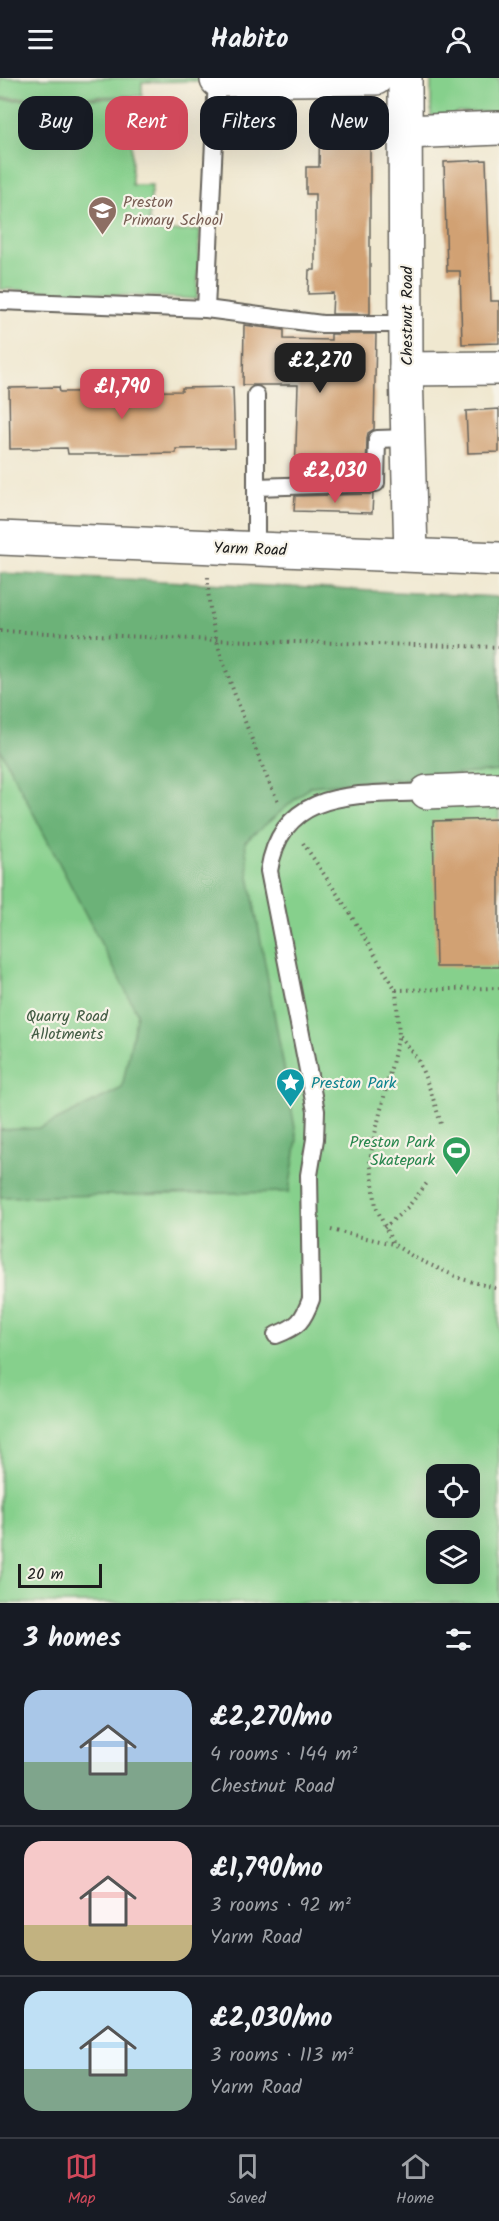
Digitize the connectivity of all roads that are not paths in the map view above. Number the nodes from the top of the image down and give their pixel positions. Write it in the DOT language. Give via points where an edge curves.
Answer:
graph roads {
  1 [pos="376,78"];
  2 [pos="405,78"];
  3 [pos="217,79"];
  4 [pos="499,128"];
  5 [pos="406,132"];
  6 [pos="0,301"];
  7 [pos="206,309"];
  8 [pos="406,324"];
  9 [pos="499,368"];
  10 [pos="406,369"];
  11 [pos="256,395"];
  12 [pos="407,438"];
  13 [pos="256,487"];
  14 [pos="0,538"];
  15 [pos="256,549"];
  16 [pos="411,554"];
  17 [pos="499,559"];
  18 [pos="499,789"];
  19 [pos="427,792"];
  20 [pos="276,1335"];
  1 -- 3 [label="street"];
  2 -- 5 [label="street, Chestnut Road"];
  3 -- 7 [label="lane"];
  4 -- 5 [label="street"];
  5 -- 8 [label="street, Chestnut Road"];
  6 -- 7 [label="lane"];
  7 -- 8 [label="lane" via="322,324"];
  8 -- 10 [label="street, Chestnut Road"];
  9 -- 10 [label="street"];
  10 -- 12 [label="street, Chestnut Road"];
  11 -- 13 [label="lane"];
  12 -- 13 [label="lane" via="377,439 376,483"];
  12 -- 16 [label="street, Chestnut Road"];
  13 -- 15 [label="lane"];
  14 -- 15 [label="street, Yarm Road"];
  15 -- 16 [label="street, Yarm Road"];
  16 -- 17 [label="street, Yarm Road"];
  18 -- 19 [label="street"];
  19 -- 20 [label="lane" via="336,797 310,807 289,822 271,856 269,871 316,1111 309,1175 311,1299 305,1317 294,1328"];
}
